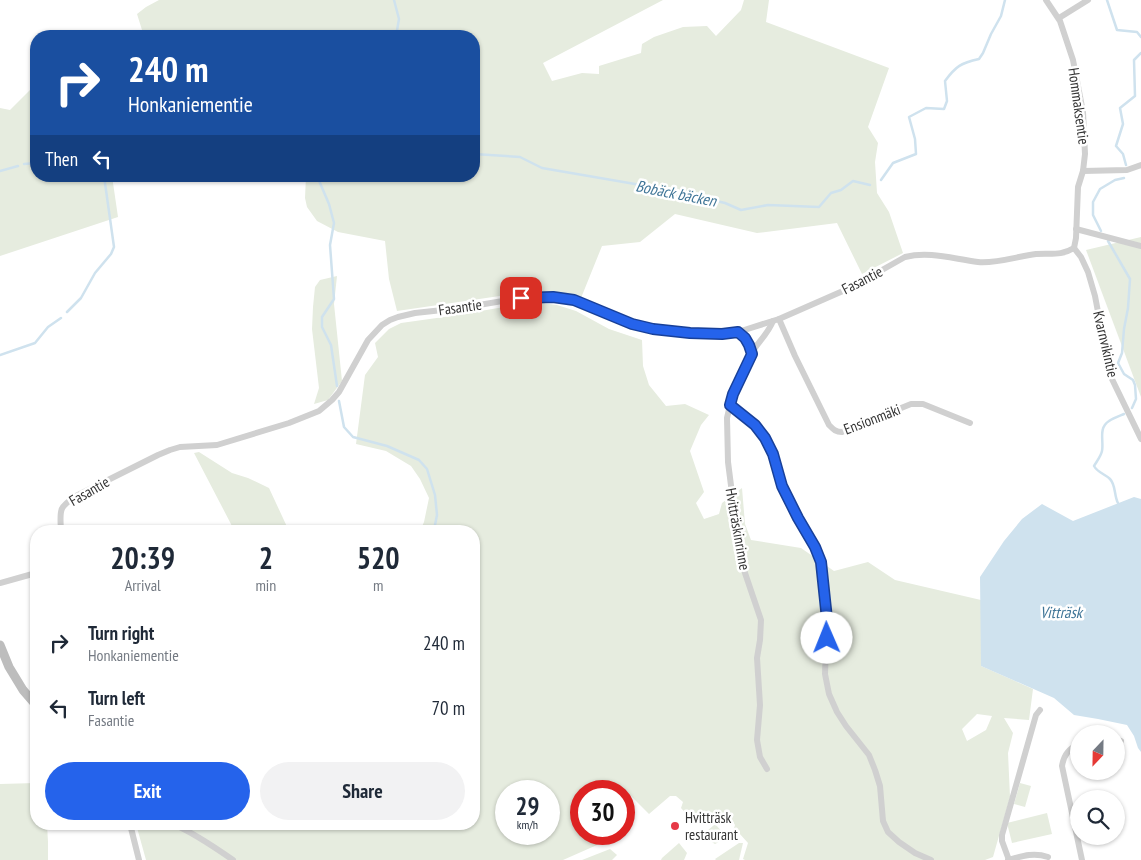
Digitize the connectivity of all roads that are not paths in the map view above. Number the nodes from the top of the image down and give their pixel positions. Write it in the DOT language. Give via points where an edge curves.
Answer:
graph roads {
  1 [pos="1046,0"];
  2 [pos="1088,0"];
  3 [pos="1060,18"];
  4 [pos="1141,165"];
  5 [pos="1083,171"];
  6 [pos="1076,229"];
  7 [pos="1141,246"];
  8 [pos="1074,248"];
  9 [pos="776,320"];
  10 [pos="738,332"];
  11 [pos="752,354"];
  12 [pos="730,405"];
  13 [pos="970,423"];
  14 [pos="1141,439"];
  15 [pos="60,525"];
  16 [pos="30,575"];
  17 [pos="0,583"];
  18 [pos="0,645"];
  19 [pos="30,698"];
  20 [pos="1040,710"];
  21 [pos="1070,749"];
  22 [pos="767,769"];
  23 [pos="132,830"];
  24 [pos="186,830"];
  25 [pos="1048,857"];
  26 [pos="139,860"];
  27 [pos="233,860"];
  28 [pos="931,860"];
  29 [pos="1008,860"];
  30 [pos="1082,860"];
  1 -- 3 [label="street, Hommaksentie"];
  2 -- 3 [label="street"];
  3 -- 5 [label="street, Hommaksentie" via="1073,60 1083,112"];
  4 -- 5 [label="street" via="1127,170"];
  5 -- 6 [label="street, Hommaksentie" via="1078,187"];
  6 -- 7 [label="street"];
  6 -- 8 [label="street, Hommaksentie"];
  8 -- 9 [label="street, Fasantie" via="1060,254 980,262 948,256 913,255 852,287"];
  8 -- 14 [label="street, Kvarnvikintie" via="1088,272 1095,296 1110,375"];
  9 -- 10 [label="street, Fasantie"];
  9 -- 11 [label="street, Hvitträskinrinne"];
  9 -- 13 [label="street, Ensionmäki" via="834,430 842,432 916,403"];
  10 -- 11 [label="street" via="745,338"];
  10 -- 15 [label="street, Fasantie" via="690,333 653,329 632,324 574,300 553,297 521,298 398,317 382,326 368,340 339,392 319,411 217,445 180,447 158,454 65,503 60,511"];
  11 -- 12 [label="street, Hvitträskinrinne"];
  12 -- 22 [label="street, Hvitträskinrinne" via="727,418 728,462 740,548 761,620 757,658 760,705 756,740"];
  12 -- 28 [label="street" via="755,425 765,438 782,486 821,562 827,619 825,674 829,694 837,712 869,755 876,770 883,821 888,832 899,842"];
  16 -- 17 [label="street"];
  18 -- 19 [label="street" via="9,667"];
  20 -- 29 [label="street" via="1002,835"];
  21 -- 30 [label="street" via="1062,766"];
  23 -- 26 [label="street"];
  24 -- 27 [label="street"];
  25 -- 29 [label="street" via="1024,855"];
}
